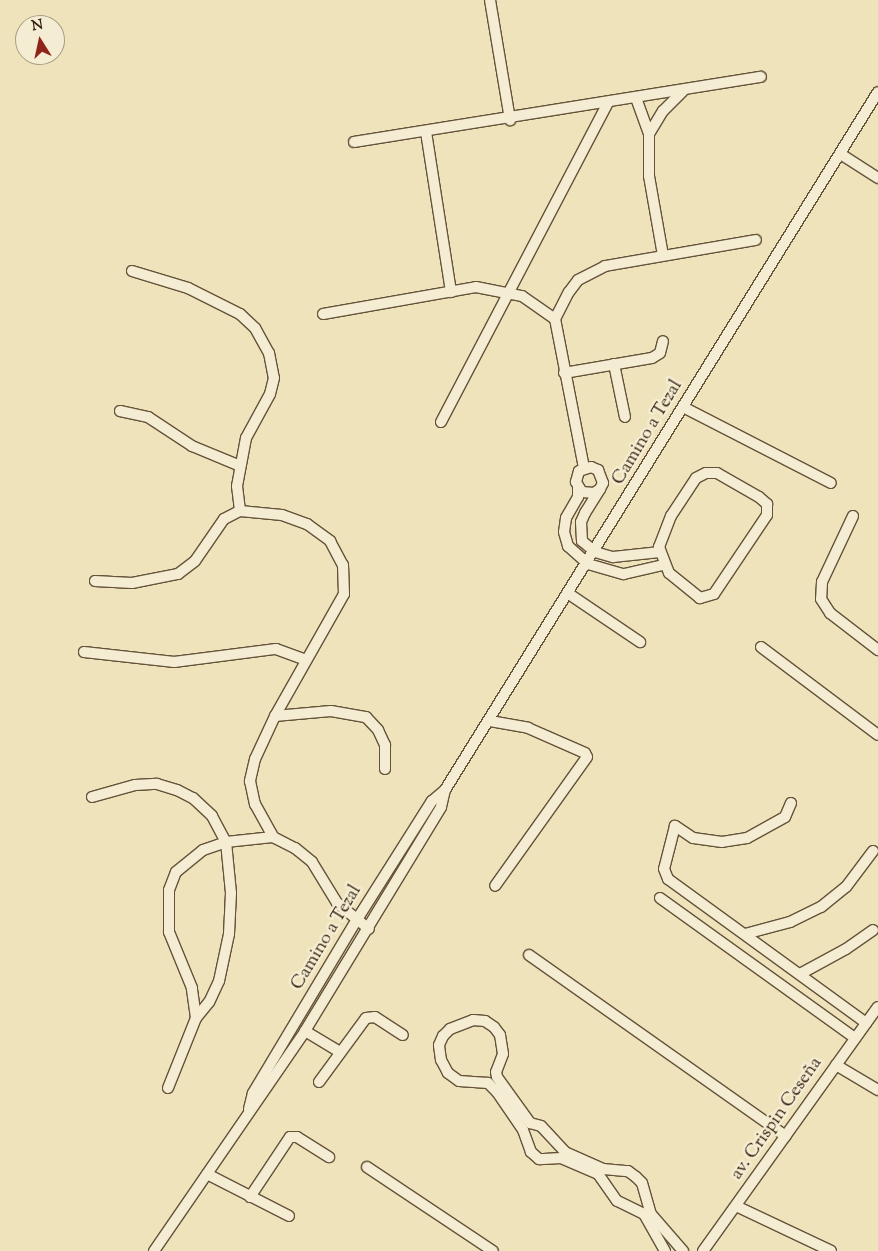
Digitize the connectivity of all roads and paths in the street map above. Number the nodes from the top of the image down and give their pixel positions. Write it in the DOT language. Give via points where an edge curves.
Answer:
graph roads {
  1 [pos="490,0"];
  2 [pos="761,77"];
  3 [pos="683,91"];
  4 [pos="878,92"];
  5 [pos="636,98"];
  6 [pos="608,103"];
  7 [pos="510,120"];
  8 [pos="426,132"];
  9 [pos="649,134"];
  10 [pos="354,142"];
  11 [pos="842,154"];
  12 [pos="878,178"];
  13 [pos="756,240"];
  14 [pos="663,255"];
  15 [pos="132,271"];
  16 [pos="451,292"];
  17 [pos="507,292"];
  18 [pos="323,314"];
  19 [pos="555,319"];
  20 [pos="663,342"];
  21 [pos="614,364"];
  22 [pos="564,373"];
  23 [pos="683,407"];
  24 [pos="120,411"];
  25 [pos="625,417"];
  26 [pos="441,422"];
  27 [pos="240,466"];
  28 [pos="584,468"];
  29 [pos="830,483"];
  30 [pos="578,488"];
  31 [pos="600,489"];
  32 [pos="240,511"];
  33 [pos="853,516"];
  34 [pos="595,552"];
  35 [pos="660,552"];
  36 [pos="588,564"];
  37 [pos="663,565"];
  38 [pos="95,582"];
  39 [pos="569,594"];
  40 [pos="640,642"];
  41 [pos="761,647"];
  42 [pos="878,650"];
  43 [pos="84,652"];
  44 [pos="306,660"];
  45 [pos="275,716"];
  46 [pos="490,721"];
  47 [pos="878,735"];
  48 [pos="385,769"];
  49 [pos="446,790"];
  50 [pos="92,797"];
  51 [pos="792,803"];
  52 [pos="273,837"];
  53 [pos="226,842"];
  54 [pos="873,851"];
  55 [pos="495,886"];
  56 [pos="660,898"];
  57 [pos="356,921"];
  58 [pos="369,929"];
  59 [pos="873,930"];
  60 [pos="746,934"];
  61 [pos="529,955"];
  62 [pos="800,974"];
  63 [pos="878,1007"];
  64 [pos="196,1018"];
  65 [pos="866,1023"];
  66 [pos="305,1031"];
  67 [pos="403,1035"];
  68 [pos="855,1038"];
  69 [pos="340,1052"];
  70 [pos="836,1065"];
  71 [pos="319,1082"];
  72 [pos="168,1088"];
  73 [pos="878,1090"];
  74 [pos="249,1110"];
  75 [pos="786,1136"];
  76 [pos="329,1157"];
  77 [pos="367,1167"];
  78 [pos="207,1174"];
  79 [pos="250,1197"];
  80 [pos="736,1206"];
  81 [pos="289,1216"];
  82 [pos="154,1251"];
  83 [pos="493,1251"];
  84 [pos="666,1251"];
  85 [pos="683,1251"];
  86 [pos="703,1251"];
  87 [pos="831,1251"];
  1 -- 7 [label="street"];
  2 -- 3 [label="street"];
  3 -- 5 [label="street"];
  3 -- 9 [label="street" via="663,111"];
  4 -- 11 [label="street, Camino a Tezal"];
  5 -- 6 [label="street"];
  5 -- 9 [label="street"];
  6 -- 7 [label="street"];
  6 -- 17 [label="street"];
  7 -- 8 [label="street"];
  8 -- 10 [label="street"];
  8 -- 16 [label="street"];
  9 -- 14 [label="street" via="649,176"];
  11 -- 12 [label="street"];
  11 -- 23 [label="street, Camino a Tezal"];
  13 -- 14 [label="street"];
  14 -- 19 [label="street" via="589,272 569,292"];
  15 -- 27 [label="street" via="188,288 240,314 256,328 269,353 274,378 270,394 246,438"];
  16 -- 17 [label="street" via="476,287"];
  16 -- 18 [label="street"];
  17 -- 19 [label="street" via="522,296"];
  17 -- 26 [label="street"];
  19 -- 22 [label="street"];
  20 -- 21 [label="street" via="657,356"];
  21 -- 22 [label="street"];
  21 -- 25 [label="street"];
  22 -- 28 [label="street"];
  23 -- 29 [label="street"];
  23 -- 34 [label="street, Camino a Tezal"];
  24 -- 27 [label="street" via="148,417 192,446"];
  27 -- 32 [label="street" via="237,486"];
  28 -- 30 [label="street" via="576,476"];
  28 -- 31 [label="street" via="598,470 602,476"];
  30 -- 31 [label="street" via="588,494"];
  30 -- 36 [label="street" via="578,497 566,518 564,532 568,546"];
  31 -- 34 [label="street" via="581,522 580,531 582,541"];
  32 -- 38 [label="street" via="224,519 195,561 178,574 132,583"];
  32 -- 44 [label="street" via="282,515 307,524 330,542 344,565 344,594"];
  33 -- 42 [label="street" via="822,582 821,599 830,613"];
  34 -- 35 [label="street" via="623,558"];
  34 -- 36 [label="street, Camino a Tezal"];
  35 -- 37 [label="street"];
  35 -- 37 [label="street" via="662,533 696,478 717,474 767,504 767,515 714,594 708,598 700,598"];
  36 -- 37 [label="street" via="624,574"];
  36 -- 39 [label="street, Camino a Tezal"];
  39 -- 40 [label="street"];
  39 -- 46 [label="street, Camino a Tezal"];
  41 -- 47 [label="street"];
  43 -- 44 [label="street" via="174,662 276,649"];
  44 -- 45 [label="street"];
  45 -- 48 [label="street" via="331,711 366,718 378,730 385,745"];
  45 -- 52 [label="street" via="255,759 250,781 255,804"];
  46 -- 49 [label="street, Camino a Tezal"];
  46 -- 55 [label="street" via="528,728 585,753 587,757"];
  49 -- 57 [label="street, Camino a Tezal" via="432,801"];
  49 -- 58 [label="street, Camino a Tezal" via="441,807"];
  50 -- 53 [label="street" via="135,785 157,784 177,790 193,798 212,816"];
  51 -- 60 [label="street" via="785,817 747,838 722,842 693,838 675,826 664,869 668,878"];
  52 -- 53 [label="street"];
  52 -- 57 [label="street" via="295,848 312,862 337,903"];
  53 -- 64 [label="street" via="231,894 226,954 216,988"];
  53 -- 64 [label="street" via="203,850 187,861 176,872 169,890 169,932 192,988"];
  54 -- 60 [label="street" via="846,887 821,908 790,922"];
  56 -- 68 [label="street"];
  57 -- 58 [label="street"];
  57 -- 74 [label="street, Camino a Tezal" via="253,1093"];
  58 -- 66 [label="street, Camino a Tezal"];
  59 -- 62 [label="street" via="846,950"];
  60 -- 62 [label="street"];
  61 -- 75 [label="street"];
  62 -- 65 [label="street"];
  63 -- 65 [label="street, av. Crispin Ceseña"];
  64 -- 72 [label="street"];
  65 -- 68 [label="street, av. Crispin Ceseña"];
  66 -- 69 [label="street"];
  66 -- 74 [label="street, Camino a Tezal" via="262,1098"];
  67 -- 69 [label="street" via="374,1017 366,1018"];
  68 -- 70 [label="street, av. Crispin Ceseña"];
  69 -- 71 [label="street"];
  70 -- 73 [label="street"];
  70 -- 75 [label="street, av. Crispin Ceseña"];
  74 -- 78 [label="street, Camino a Tezal"];
  75 -- 80 [label="street, av. Crispin Ceseña"];
  76 -- 79 [label="street" via="297,1137 290,1137"];
  77 -- 83 [label="street"];
  78 -- 79 [label="street"];
  78 -- 82 [label="street, Camino a Tezal"];
  79 -- 81 [label="street"];
  80 -- 86 [label="street, av. Crispin Ceseña"];
  80 -- 87 [label="street"];
  84 -- 85 [label="street" via="644,1214 617,1201 598,1174 561,1158 539,1159 531,1152 523,1130 488,1084 459,1081 448,1073 441,1060 439,1045 443,1036 450,1029 473,1020 485,1021 494,1027 500,1035 503,1054 497,1078 530,1123 541,1126 565,1152 603,1169 628,1171 636,1176 642,1183 651,1214"];
}
